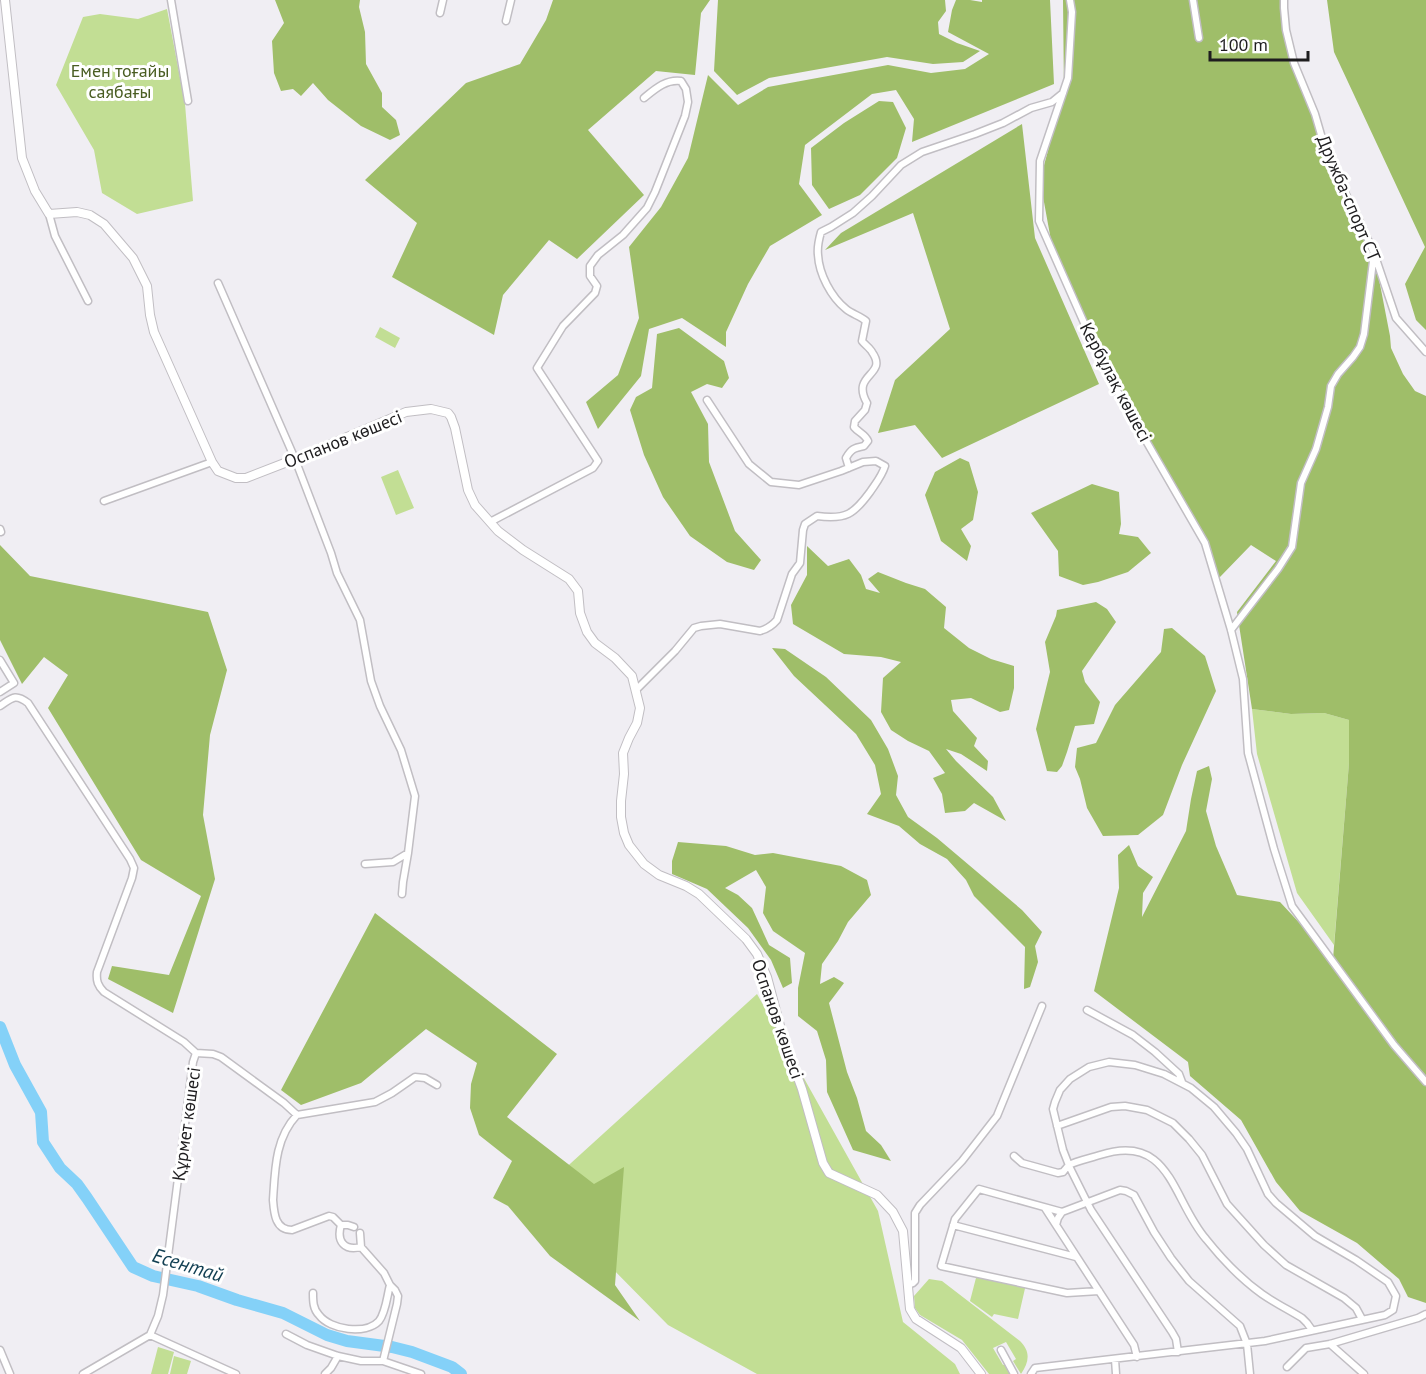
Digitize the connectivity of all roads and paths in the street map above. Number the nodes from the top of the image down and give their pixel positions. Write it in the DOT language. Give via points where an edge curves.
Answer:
graph roads {
  1 [pos="5,0"];
  2 [pos="171,0"];
  3 [pos="443,0"];
  4 [pos="511,0"];
  5 [pos="1070,0"];
  6 [pos="1193,0"];
  7 [pos="1284,0"];
  8 [pos="440,13"];
  9 [pos="506,21"];
  10 [pos="1199,38"];
  11 [pos="1064,92"];
  12 [pos="644,98"];
  13 [pos="188,101"];
  14 [pos="49,214"];
  15 [pos="1374,253"];
  16 [pos="218,283"];
  17 [pos="88,301"];
  18 [pos="1426,352"];
  19 [pos="707,400"];
  20 [pos="295,459"];
  21 [pos="212,462"];
  22 [pos="849,468"];
  23 [pos="104,501"];
  24 [pos="490,522"];
  25 [pos="1231,630"];
  26 [pos="0,660"];
  27 [pos="636,690"];
  28 [pos="0,692"];
  29 [pos="0,706"];
  30 [pos="408,853"];
  31 [pos="365,864"];
  32 [pos="402,894"];
  33 [pos="1042,1006"];
  34 [pos="1087,1010"];
  35 [pos="196,1053"];
  36 [pos="1426,1082"];
  37 [pos="1182,1083"];
  38 [pos="437,1085"];
  39 [pos="297,1115"];
  40 [pos="1057,1126"];
  41 [pos="1014,1156"];
  42 [pos="1069,1165"];
  43 [pos="1087,1203"];
  44 [pos="1045,1208"];
  45 [pos="1062,1212"];
  46 [pos="341,1225"];
  47 [pos="953,1225"];
  48 [pos="1056,1225"];
  49 [pos="354,1227"];
  50 [pos="360,1233"];
  51 [pos="362,1247"];
  52 [pos="1076,1257"];
  53 [pos="390,1285"];
  54 [pos="908,1285"];
  55 [pos="1099,1291"];
  56 [pos="313,1293"];
  57 [pos="1426,1314"];
  58 [pos="1362,1319"];
  59 [pos="1312,1330"];
  60 [pos="286,1334"];
  61 [pos="150,1335"];
  62 [pos="1247,1344"];
  63 [pos="1330,1344"];
  64 [pos="0,1350"];
  65 [pos="1001,1350"];
  66 [pos="1178,1352"];
  67 [pos="338,1356"];
  68 [pos="1137,1357"];
  69 [pos="1115,1359"];
  70 [pos="383,1361"];
  71 [pos="1287,1367"];
  72 [pos="10,1374"];
  73 [pos="83,1374"];
  74 [pos="236,1374"];
  75 [pos="325,1374"];
  76 [pos="421,1374"];
  77 [pos="981,1374"];
  78 [pos="1014,1374"];
  79 [pos="1031,1374"];
  80 [pos="1116,1374"];
  81 [pos="1250,1374"];
  82 [pos="1364,1374"];
  1 -- 14 [label="street" via="22,158"];
  2 -- 13 [label="street"];
  3 -- 8 [label="street"];
  4 -- 9 [label="street"];
  5 -- 11 [label="street, Кербұлақ көшесі" via="1068,78"];
  6 -- 10 [label="street"];
  7 -- 15 [label="street, Дружба-спорт СТ" via="1294,63 1334,171"];
  11 -- 22 [label="street" via="1052,102 1003,123 922,152 901,165 853,213 821,232 818,256 823,277 836,299 866,321 862,341 877,363 861,387 867,403 854,427 868,441 850,450 846,458"];
  11 -- 25 [label="street, Кербұлақ көшесі" via="1040,162 1039,221 1104,368 1205,543"];
  12 -- 24 [label="street" via="672,80 681,81 688,102 655,192 647,208 590,266 596,293 563,326 537,368 598,460 593,468"];
  14 -- 17 [label="street" via="55,236"];
  14 -- 21 [label="street" via="90,214 104,224 133,258 147,286 154,332"];
  15 -- 18 [label="street, Дружба-спорт СТ" via="1396,318"];
  15 -- 25 [label="street" via="1364,334 1360,347 1330,387 1316,448 1301,483 1292,547"];
  16 -- 20 [label="street"];
  19 -- 22 [label="street" via="749,464 771,482 799,485"];
  20 -- 21 [label="street, Оспанов көшесі" via="246,478 218,471"];
  20 -- 24 [label="street, Оспанов көшесі" via="406,412 431,409 448,413 455,428 468,490"];
  20 -- 30 [label="street" via="337,573 360,620 370,681 401,750 415,796"];
  21 -- 23 [label="street"];
  22 -- 27 [label="street" via="876,461 885,466 857,509 837,518 818,516 806,524 800,563 772,626 760,631 720,624 694,628"];
  24 -- 27 [label="street, Оспанов көшесі" via="523,550 569,579 578,591 587,632 632,676"];
  25 -- 36 [label="street, Кербұлақ көшесі" via="1243,679 1248,753 1292,906 1394,1045"];
  26 -- 28 [label="street" via="15,684"];
  27 -- 54 [label="street, Оспанов көшесі" via="640,708 637,723 623,753 621,817 629,845 658,875 699,894 757,954 823,1164 829,1173 877,1195 893,1212 903,1231"];
  29 -- 35 [label="street, Құрмет көшесі" via="13,697 28,703 134,868 97,972 99,987"];
  30 -- 31 [label="street" via="393,862"];
  30 -- 32 [label="street"];
  33 -- 54 [label="street" via="997,1116 915,1213 915,1281"];
  34 -- 37 [label="street" via="1133,1035 1179,1074"];
  35 -- 39 [label="street" via="222,1057"];
  35 -- 61 [label="street, Құрмет көшесі" via="164,1289"];
  37 -- 40 [label="street" via="1135,1065 1109,1062 1089,1067 1060,1090 1053,1109"];
  37 -- 58 [label="street" via="1214,1107 1236,1133 1276,1203 1315,1236 1388,1282 1396,1296 1393,1310"];
  38 -- 39 [label="street" via="415,1077 375,1102"];
  39 -- 46 [label="street" via="278,1147 273,1200 277,1222 292,1230 329,1216"];
  40 -- 42 [label="street"];
  40 -- 58 [label="street" via="1125,1106 1147,1110 1173,1123 1202,1155 1227,1204 1249,1230 1286,1265 1344,1298"];
  41 -- 42 [label="street" via="1022,1163 1058,1173"];
  42 -- 43 [label="street"];
  42 -- 59 [label="street" via="1114,1150 1145,1154 1154,1160 1173,1182 1204,1238 1242,1278 1302,1318"];
  43 -- 45 [label="street"];
  43 -- 62 [label="street" via="1120,1190 1134,1194 1171,1258 1189,1281 1240,1326"];
  43 -- 66 [label="street" via="1172,1332"];
  44 -- 45 [label="street"];
  44 -- 47 [label="street" via="979,1189"];
  44 -- 48 [label="street"];
  45 -- 48 [label="street"];
  46 -- 49 [label="street"];
  46 -- 51 [label="street" via="339,1239 343,1245"];
  47 -- 52 [label="street"];
  47 -- 55 [label="street" via="941,1266 1068,1293"];
  48 -- 52 [label="street"];
  50 -- 51 [label="street"];
  51 -- 53 [label="street"];
  52 -- 55 [label="street"];
  53 -- 56 [label="street" via="379,1321 360,1330 323,1320 314,1306"];
  53 -- 70 [label="street" via="398,1296"];
  54 -- 77 [label="street, Оспанов көшесі" via="910,1309 916,1319 961,1348"];
  55 -- 68 [label="street" via="1134,1345"];
  57 -- 63 [label="street"];
  58 -- 59 [label="street"];
  59 -- 62 [label="street"];
  60 -- 67 [label="street"];
  61 -- 73 [label="street"];
  61 -- 74 [label="street"];
  62 -- 66 [label="street"];
  62 -- 81 [label="street"];
  63 -- 71 [label="street" via="1306,1348"];
  63 -- 82 [label="street"];
  64 -- 72 [label="street"];
  65 -- 78 [label="street"];
  66 -- 68 [label="street"];
  67 -- 70 [label="street"];
  67 -- 75 [label="street"];
  68 -- 69 [label="street"];
  69 -- 79 [label="street" via="1035,1368"];
  69 -- 80 [label="street"];
  70 -- 76 [label="street"];
}
